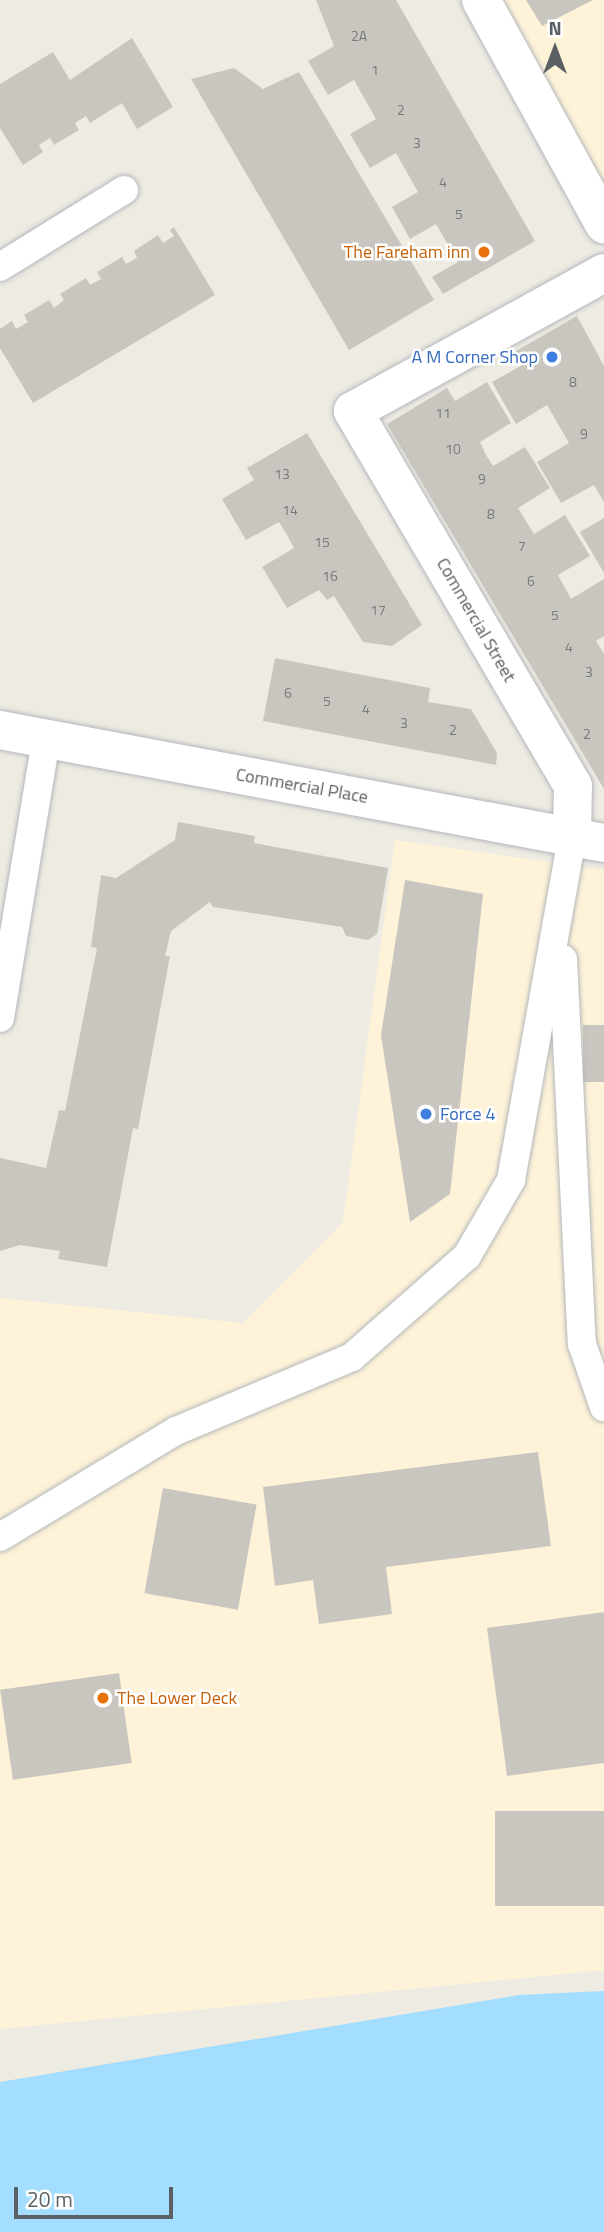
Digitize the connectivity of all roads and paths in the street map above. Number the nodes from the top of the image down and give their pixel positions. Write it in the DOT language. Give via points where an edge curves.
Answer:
graph roads {
  1 [pos="481,0"];
  2 [pos="124,190"];
  3 [pos="604,224"];
  4 [pos="0,267"];
  5 [pos="604,273"];
  6 [pos="0,730"];
  7 [pos="46,738"];
  8 [pos="588,840"];
  9 [pos="561,918"];
  10 [pos="0,1018"];
  11 [pos="604,1407"];
  12 [pos="0,1537"];
  1 -- 3 [label="street"];
  2 -- 4 [label="lane"];
  5 -- 8 [label="street, Commercial Street" via="353,411 573,786"];
  6 -- 7 [label="street, Commercial Place"];
  7 -- 8 [label="street, Commercial Place"];
  7 -- 10 [label="lane"];
  8 -- 9 [label="lane"];
  9 -- 11 [label="lane" via="582,1344"];
  9 -- 12 [label="lane" via="511,1180 467,1256 352,1357 176,1431"];
}
